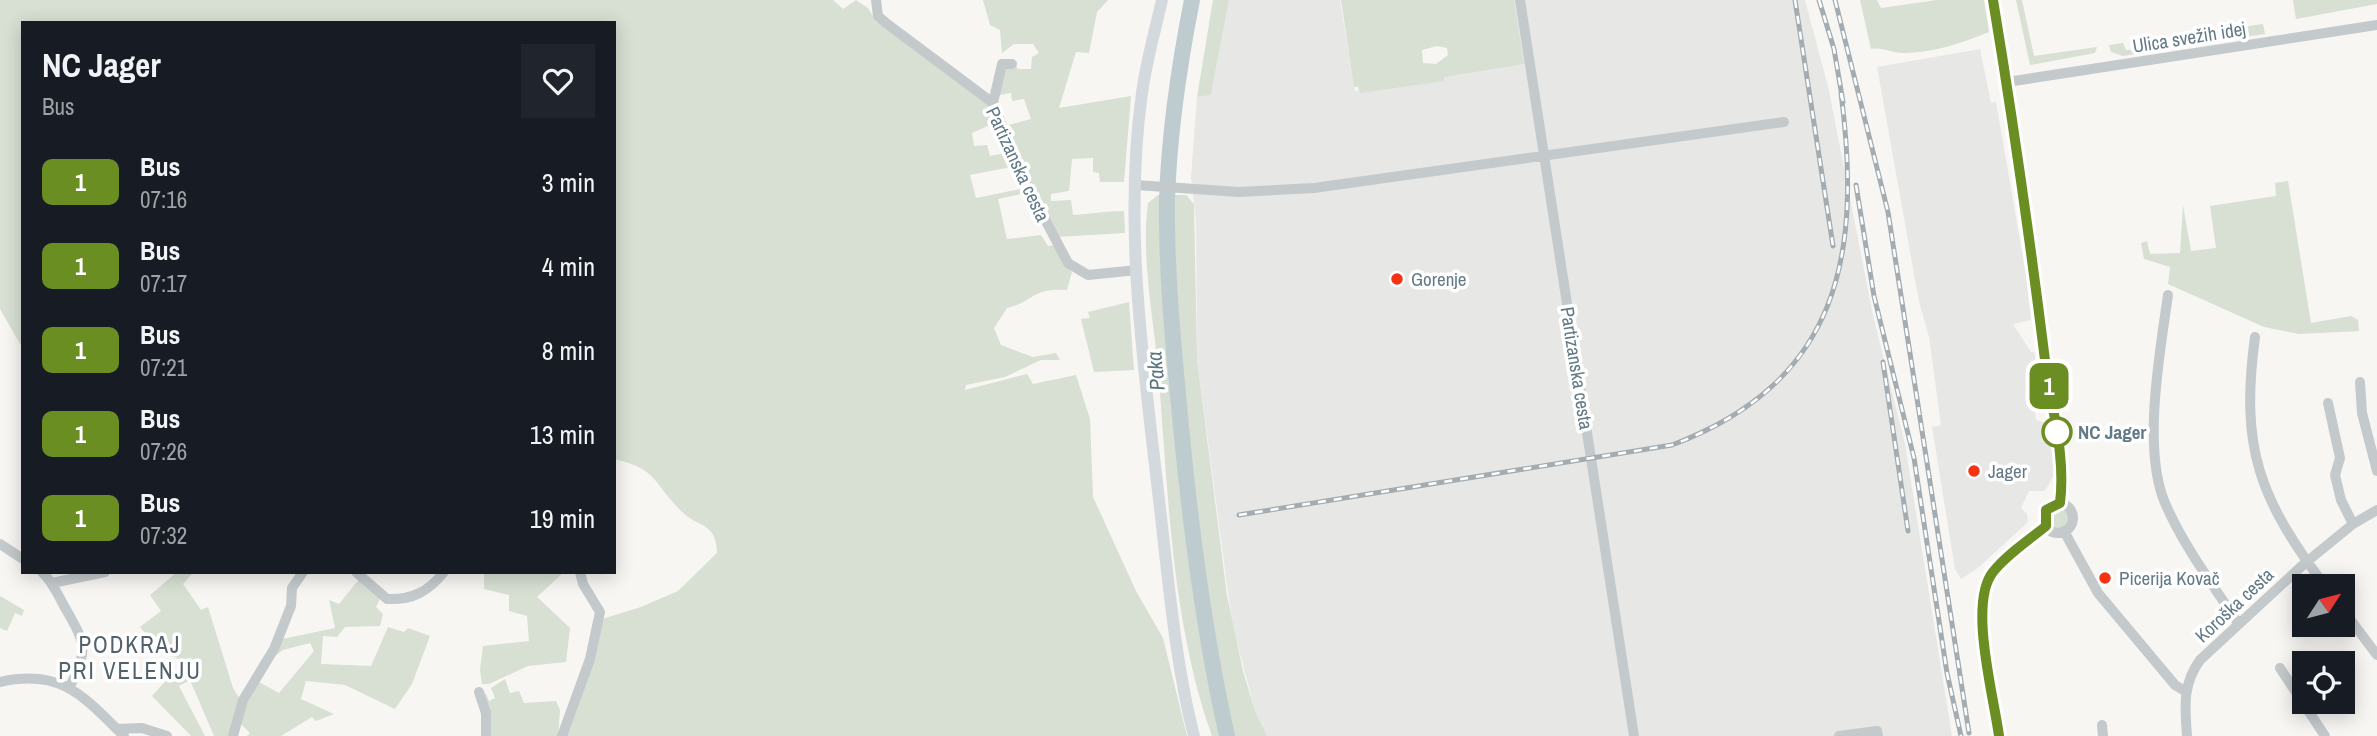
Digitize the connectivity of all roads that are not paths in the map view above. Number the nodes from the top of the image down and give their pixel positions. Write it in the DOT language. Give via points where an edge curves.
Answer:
graph roads {
  1 [pos="876,0"];
  2 [pos="1162,0"];
  3 [pos="1520,0"];
  4 [pos="1993,0"];
  5 [pos="2377,25"];
  6 [pos="1012,64"];
  7 [pos="2007,82"];
  8 [pos="993,103"];
  9 [pos="1784,122"];
  10 [pos="1544,157"];
  11 [pos="1136,185"];
  12 [pos="1138,270"];
  13 [pos="2168,295"];
  14 [pos="2255,337"];
  15 [pos="2360,382"];
  16 [pos="2328,403"];
  17 [pos="2377,471"];
  18 [pos="2060,503"];
  19 [pos="2377,510"];
  20 [pos="2353,524"];
  21 [pos="2046,526"];
  22 [pos="2064,531"];
  23 [pos="0,544"];
  24 [pos="21,558"];
  25 [pos="2307,562"];
  26 [pos="44,574"];
  27 [pos="95,574"];
  28 [pos="302,574"];
  29 [pos="358,574"];
  30 [pos="442,574"];
  31 [pos="580,574"];
  32 [pos="2316,574"];
  33 [pos="52,583"];
  34 [pos="2238,623"];
  35 [pos="2356,627"];
  36 [pos="2377,655"];
  37 [pos="2280,668"];
  38 [pos="0,682"];
  39 [pos="70,686"];
  40 [pos="2185,691"];
  41 [pos="479,692"];
  42 [pos="2102,724"];
  43 [pos="121,732"];
  44 [pos="167,736"];
  45 [pos="233,736"];
  46 [pos="486,736"];
  47 [pos="562,736"];
  48 [pos="1194,736"];
  49 [pos="1634,736"];
  50 [pos="1839,736"];
  51 [pos="1878,736"];
  52 [pos="1999,736"];
  53 [pos="2103,736"];
  54 [pos="2187,736"];
  55 [pos="2325,736"];
  1 -- 8 [label="street, Partizanska cesta" via="878,16"];
  2 -- 11 [label="main road" via="1142,93"];
  3 -- 10 [label="street, Partizanska cesta"];
  4 -- 7 [label="street"];
  5 -- 7 [label="street, Ulica svežih idej"];
  6 -- 8 [label="street" via="1002,64"];
  7 -- 18 [label="street" via="2062,457"];
  8 -- 12 [label="street, Partizanska cesta" via="1021,173 1068,263 1088,275"];
  9 -- 10 [label="street"];
  10 -- 11 [label="street" via="1314,188 1239,192"];
  10 -- 49 [label="street, Partizanska cesta"];
  11 -- 12 [label="main road"];
  12 -- 48 [label="main road" via="1168,582"];
  13 -- 34 [label="street" via="2154,393 2155,451 2164,502"];
  14 -- 25 [label="street" via="2250,369 2252,447 2269,500"];
  15 -- 17 [label="street" via="2362,413"];
  16 -- 20 [label="street" via="2340,458 2335,475"];
  18 -- 21 [label="street" via="2046,510"];
  18 -- 22 [label="street" via="2073,516"];
  19 -- 20 [label="street, Koroška cesta"];
  20 -- 25 [label="street, Koroška cesta"];
  21 -- 22 [label="street" via="2054,532"];
  21 -- 52 [label="street" via="1992,572 1983,591 1982,617"];
  22 -- 40 [label="street" via="2098,593"];
  23 -- 24 [label="street"];
  25 -- 32 [label="street"];
  25 -- 34 [label="street, Koroška cesta"];
  26 -- 33 [label="street"];
  27 -- 33 [label="street"];
  28 -- 45 [label="street" via="292,588 291,606 274,649 243,700"];
  29 -- 30 [label="street" via="387,599 403,600 417,596"];
  31 -- 47 [label="street" via="600,612 590,659"];
  33 -- 39 [label="street" via="84,645 82,664"];
  34 -- 40 [label="street, Koroška cesta" via="2200,660"];
  35 -- 36 [label="street"];
  37 -- 55 [label="street"];
  38 -- 39 [label="street" via="55,680"];
  39 -- 43 [label="street"];
  40 -- 54 [label="street, Koroška cesta"];
  41 -- 46 [label="street" via="486,713"];
  42 -- 53 [label="street"];
  43 -- 44 [label="street" via="142,728"];
  50 -- 51 [label="street" via="1877,731"];
}
